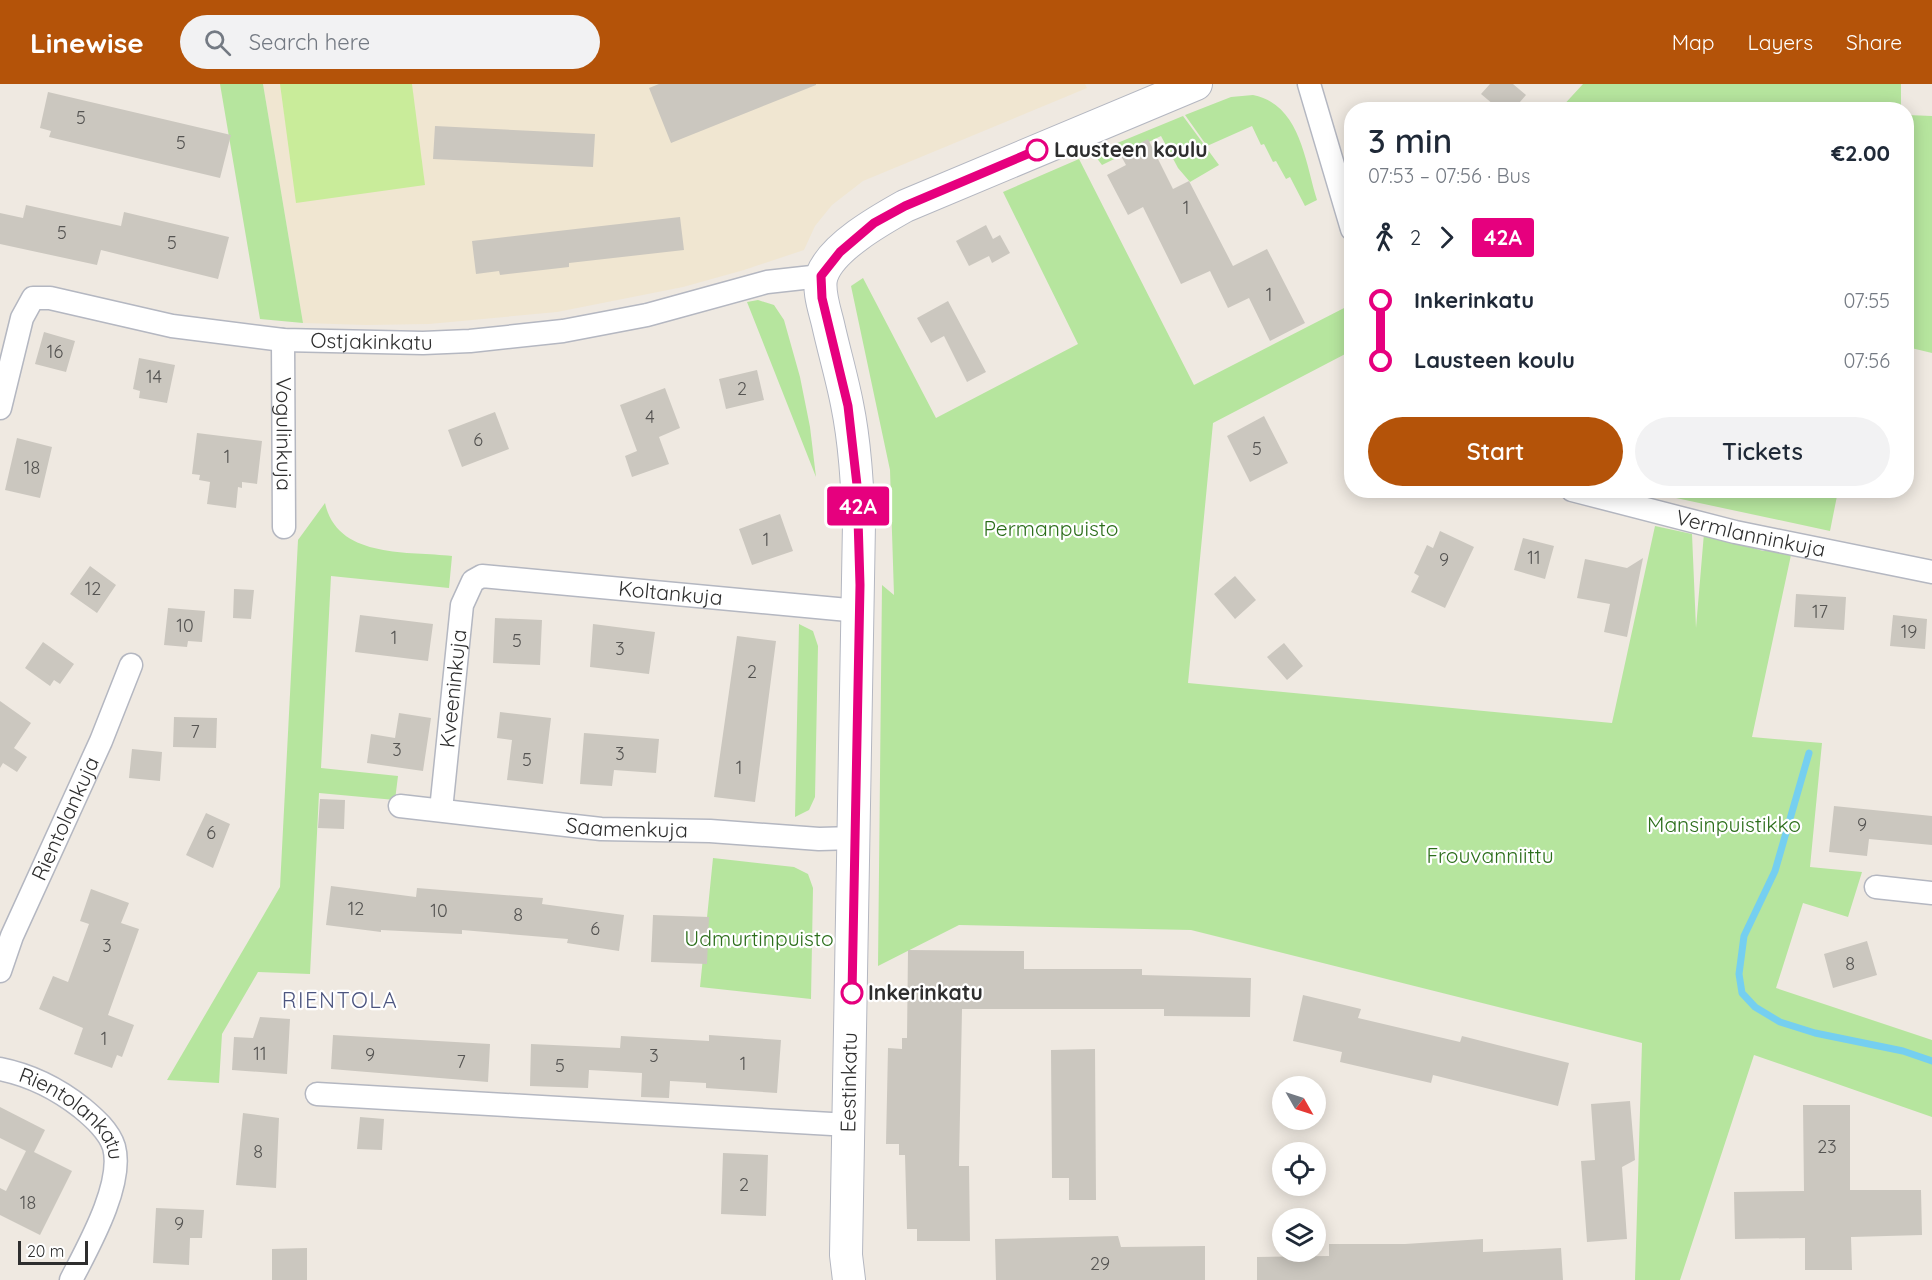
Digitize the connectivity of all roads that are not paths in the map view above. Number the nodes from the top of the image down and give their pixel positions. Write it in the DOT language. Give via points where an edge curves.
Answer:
graph roads {
  1 [pos="1196,84"];
  2 [pos="1309,84"];
  3 [pos="1344,202"];
  4 [pos="821,276"];
  5 [pos="283,340"];
  6 [pos="0,408"];
  7 [pos="1603,498"];
  8 [pos="284,527"];
  9 [pos="1932,572"];
  10 [pos="482,576"];
  11 [pos="859,611"];
  12 [pos="131,664"];
  13 [pos="400,806"];
  14 [pos="441,810"];
  15 [pos="855,838"];
  16 [pos="1876,887"];
  17 [pos="1932,893"];
  18 [pos="0,971"];
  19 [pos="0,1069"];
  20 [pos="317,1094"];
  21 [pos="849,1125"];
  22 [pos="71,1280"];
  23 [pos="849,1280"];
  1 -- 4 [label="street" via="905,206 857,237"];
  2 -- 3 [label="street"];
  4 -- 5 [label="street, Ostjakinkatu" via="766,282 647,315 562,332 470,342"];
  4 -- 11 [label="street, Eestinkatu" via="822,298 854,448"];
  5 -- 6 [label="street, Ostjakinkatu" via="172,326 50,298 33,298 22,318"];
  5 -- 8 [label="street, Vogulinkuja"];
  7 -- 9 [label="street, Vermlanninkuja" via="1735,532"];
  10 -- 11 [label="street, Koltankuja"];
  10 -- 14 [label="street, Kveeninkuja" via="473,581 462,605"];
  11 -- 15 [label="street, Eestinkatu"];
  12 -- 18 [label="street, Rientolankuja"];
  13 -- 14 [label="street, Saamenkuja"];
  14 -- 15 [label="street, Saamenkuja" via="601,830"];
  15 -- 21 [label="street, Eestinkatu"];
  16 -- 17 [label="street"];
  19 -- 22 [label="street, Rientolankatu" via="42,1083 75,1102 104,1129 113,1145 116,1162 108,1197"];
  20 -- 21 [label="street"];
  21 -- 23 [label="street, Eestinkatu"];
}
